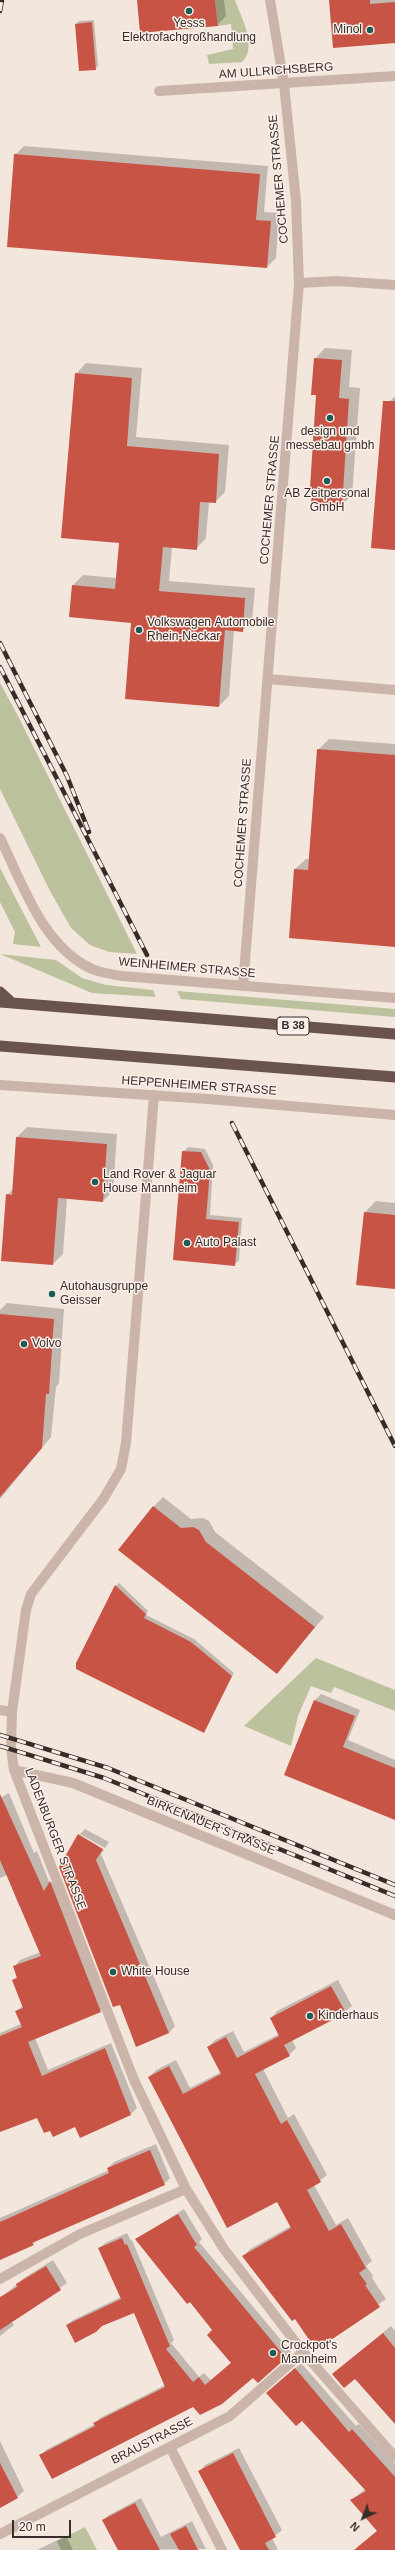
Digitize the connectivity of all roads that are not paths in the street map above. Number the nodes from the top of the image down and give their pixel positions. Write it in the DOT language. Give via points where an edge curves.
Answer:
graph roads {
  1 [pos="264,0"];
  2 [pos="270,0"];
  3 [pos="272,17"];
  4 [pos="395,76"];
  5 [pos="284,84"];
  6 [pos="159,91"];
  7 [pos="299,283"];
  8 [pos="395,285"];
  9 [pos="268,678"];
  10 [pos="395,690"];
  11 [pos="0,838"];
  12 [pos="243,986"];
  13 [pos="0,992"];
  14 [pos="395,998"];
  15 [pos="0,1002"];
  16 [pos="12,1003"];
  17 [pos="395,1034"];
  18 [pos="4,1046"];
  19 [pos="395,1077"];
  20 [pos="3,1085"];
  21 [pos="154,1095"];
  22 [pos="395,1115"];
  23 [pos="0,1710"];
  24 [pos="12,1712"];
  25 [pos="14,1770"];
  26 [pos="395,1915"];
  27 [pos="186,2189"];
  28 [pos="0,2279"];
  29 [pos="303,2352"];
  30 [pos="170,2447"];
  31 [pos="395,2457"];
  32 [pos="0,2534"];
  33 [pos="222,2550"];
  1 -- 3 [label="street, COCHEMER STRASSE"];
  2 -- 3 [label="street, COCHEMER STRASSE"];
  3 -- 5 [label="street, COCHEMER STRASSE"];
  4 -- 5 [label="street, AM ULLRICHSBERG"];
  5 -- 6 [label="street, AM ULLRICHSBERG"];
  5 -- 7 [label="street, COCHEMER STRASSE" via="296,201"];
  7 -- 8 [label="street" via="337,281"];
  7 -- 9 [label="street, COCHEMER STRASSE"];
  9 -- 10 [label="street"];
  9 -- 12 [label="street, COCHEMER STRASSE"];
  11 -- 12 [label="street, WEINHEIMER STRASSE" via="37,913 51,936 69,955 93,969 122,976"];
  12 -- 14 [label="street, WEINHEIMER STRASSE"];
  13 -- 16 [label="highway"];
  15 -- 16 [label="highway, B 38"];
  16 -- 17 [label="highway, B 38"];
  18 -- 19 [label="highway"];
  20 -- 21 [label="street, HEPPENHEIMER STRASSE"];
  21 -- 22 [label="street, HEPPENHEIMER STRASSE"];
  21 -- 24 [label="street, LADENBURGER STRASSE" via="126,1443 121,1469 104,1498 31,1594 26,1610"];
  23 -- 24 [label="street"];
  24 -- 25 [label="street, LADENBURGER STRASSE" via="11,1743"];
  25 -- 26 [label="street, BIRKENAUER STRASSE" via="73,1783"];
  25 -- 27 [label="street, LADENBURGER STRASSE" via="123,2053"];
  27 -- 28 [label="street" via="80,2234"];
  27 -- 29 [label="street, LADENBURGER STRASSE" via="224,2250"];
  29 -- 30 [label="street, BRAUSTRASSE" via="230,2416"];
  29 -- 31 [label="street, LADENBURGER STRASSE"];
  30 -- 32 [label="street, BRAUSTRASSE"];
  30 -- 33 [label="street"];
}
